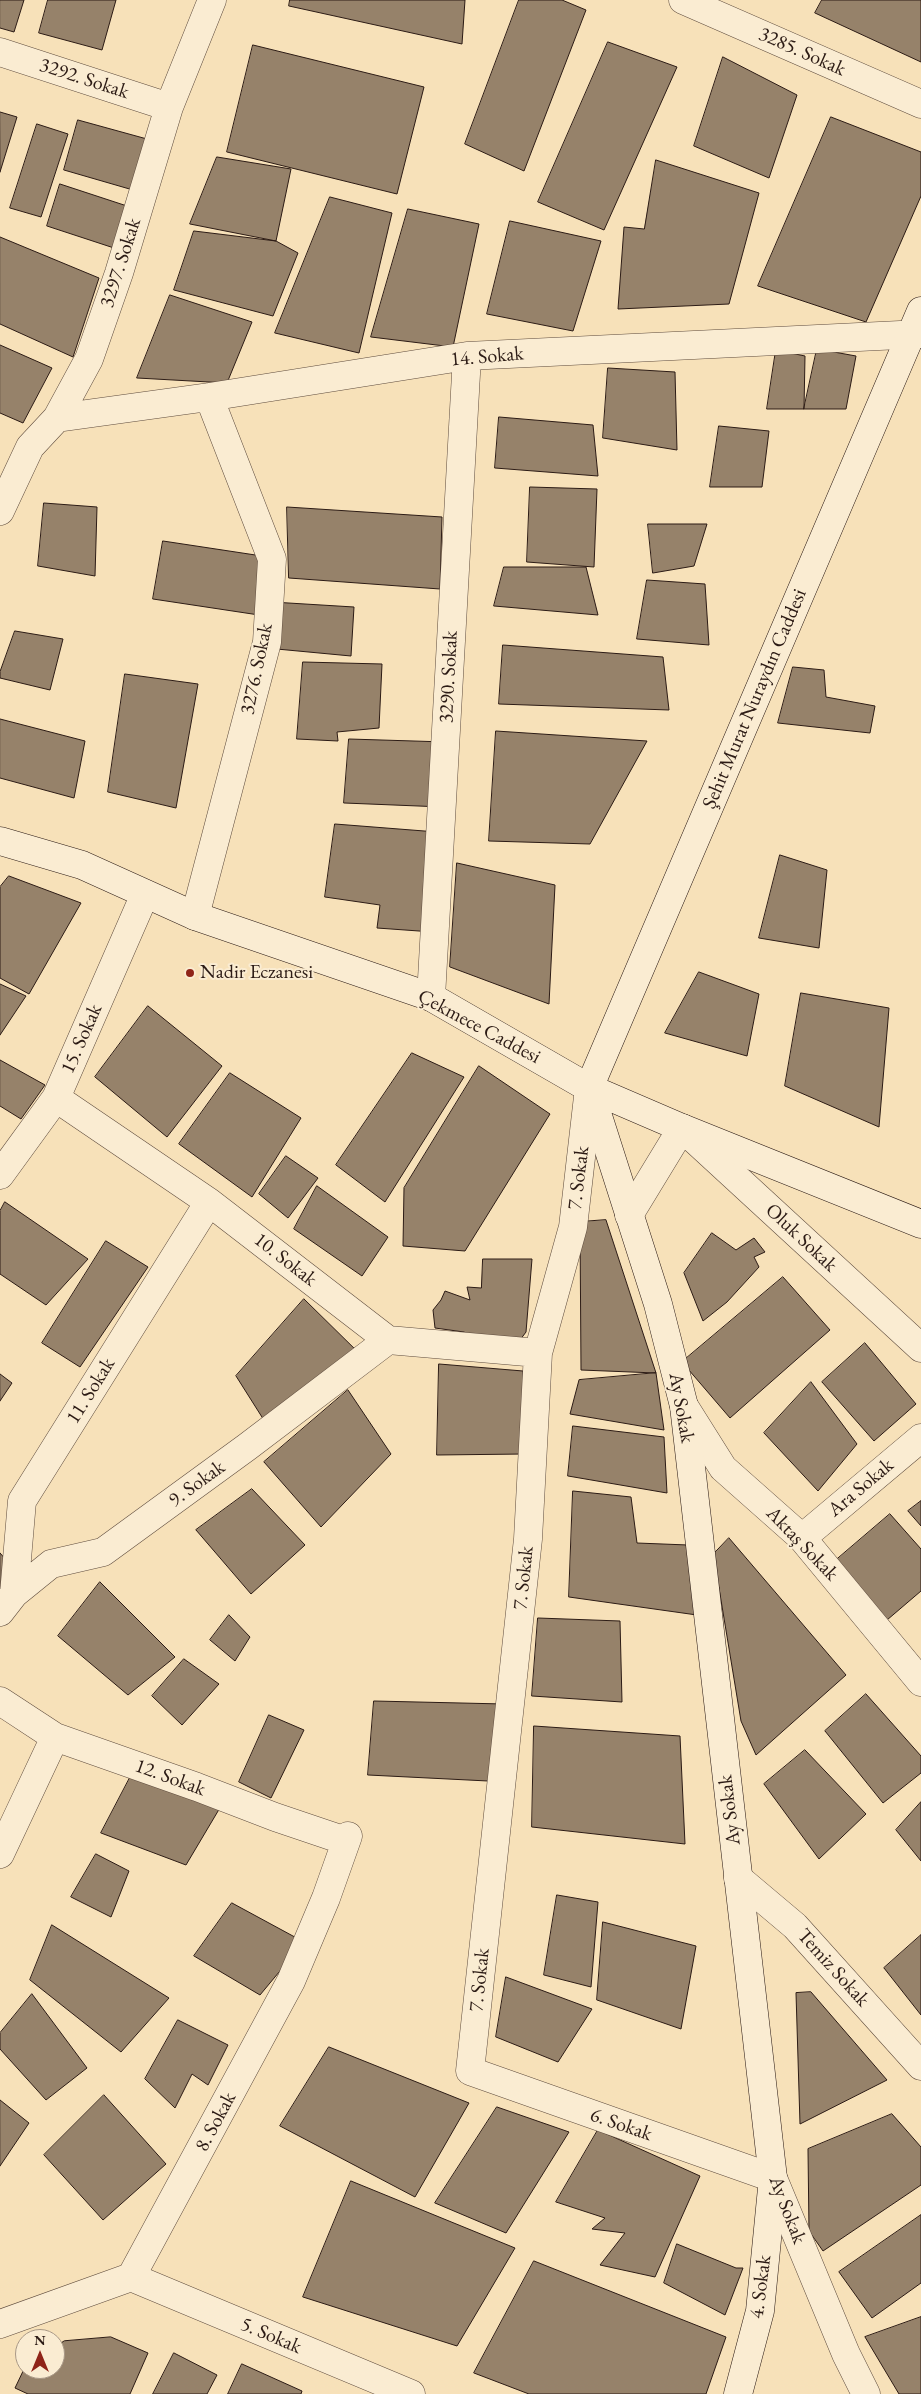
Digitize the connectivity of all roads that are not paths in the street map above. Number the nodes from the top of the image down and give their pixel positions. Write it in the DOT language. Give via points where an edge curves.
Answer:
graph roads {
  1 [pos="212,0"];
  2 [pos="683,0"];
  3 [pos="0,52"];
  4 [pos="921,104"];
  5 [pos="169,107"];
  6 [pos="917,326"];
  7 [pos="467,356"];
  8 [pos="209,397"];
  9 [pos="57,418"];
  10 [pos="0,511"];
  11 [pos="0,841"];
  12 [pos="145,894"];
  13 [pos="195,916"];
  14 [pos="431,998"];
  15 [pos="589,1088"];
  16 [pos="56,1098"];
  17 [pos="682,1128"];
  18 [pos="0,1174"];
  19 [pos="209,1202"];
  20 [pos="629,1215"];
  21 [pos="921,1224"];
  22 [pos="388,1340"];
  23 [pos="921,1348"];
  24 [pos="538,1353"];
  25 [pos="684,1406"];
  26 [pos="921,1438"];
  27 [pos="802,1538"];
  28 [pos="7,1603"];
  29 [pos="921,1682"];
  30 [pos="0,1701"];
  31 [pos="55,1737"];
  32 [pos="347,1839"];
  33 [pos="0,1854"];
  34 [pos="738,1878"];
  35 [pos="921,2066"];
  36 [pos="470,2071"];
  37 [pos="773,2178"];
  38 [pos="132,2277"];
  39 [pos="0,2324"];
  40 [pos="411,2394"];
  41 [pos="738,2394"];
  42 [pos="866,2394"];
  1 -- 5 [label="street, 3297. Sokak"];
  2 -- 4 [label="street, 3285. Sokak"];
  3 -- 5 [label="street, 3292. Sokak"];
  5 -- 9 [label="street, 3297. Sokak" via="89,360"];
  6 -- 7 [label="street, 14. Sokak"];
  6 -- 15 [label="street, Şehit Murat Nuraydın Caddesi"];
  7 -- 8 [label="street, 14. Sokak"];
  7 -- 14 [label="street, 3290. Sokak"];
  8 -- 9 [label="street, 14. Sokak"];
  8 -- 13 [label="street, 3276. Sokak" via="272,559 267,642"];
  9 -- 10 [label="street, 3297. Sokak" via="30,447"];
  11 -- 12 [label="street, Çekmece Caddesi" via="82,865"];
  12 -- 13 [label="street, Çekmece Caddesi"];
  12 -- 16 [label="street, 15. Sokak"];
  13 -- 14 [label="street, Çekmece Caddesi"];
  14 -- 15 [label="street, Çekmece Caddesi"];
  15 -- 17 [label="street, Çekmece Caddesi"];
  15 -- 20 [label="street, Ay Sokak"];
  15 -- 24 [label="street, 7. Sokak" via="573,1227"];
  16 -- 18 [label="street, 15. Sokak"];
  16 -- 19 [label="street, 10. Sokak"];
  17 -- 20 [label="street"];
  17 -- 21 [label="street, Çekmece Caddesi"];
  17 -- 23 [label="street, Oluk Sokak"];
  19 -- 22 [label="street, 10. Sokak"];
  19 -- 28 [label="street, 11. Sokak" via="22,1501"];
  20 -- 25 [label="street, Ay Sokak" via="658,1304"];
  22 -- 24 [label="street"];
  22 -- 28 [label="street, 9. Sokak" via="103,1552 51,1564"];
  24 -- 36 [label="street, 7. Sokak" via="528,1539"];
  25 -- 27 [label="street, Aktaş Sokak" via="723,1468"];
  25 -- 34 [label="street, Ay Sokak"];
  26 -- 27 [label="street, Ara Sokak"];
  27 -- 29 [label="street, Aktaş Sokak"];
  30 -- 31 [label="street, 12. Sokak"];
  31 -- 32 [label="street, 12. Sokak" via="275,1817"];
  31 -- 33 [label="street"];
  32 -- 38 [label="street, 8. Sokak" via="291,1982"];
  34 -- 35 [label="street, Temiz Sokak" via="796,1926"];
  34 -- 37 [label="street, Ay Sokak"];
  36 -- 37 [label="street, 6. Sokak"];
  37 -- 41 [label="street, 4. Sokak" via="760,2311"];
  37 -- 42 [label="street, Ay Sokak" via="846,2354"];
  38 -- 39 [label="street"];
  38 -- 40 [label="street, 5. Sokak"];
}
